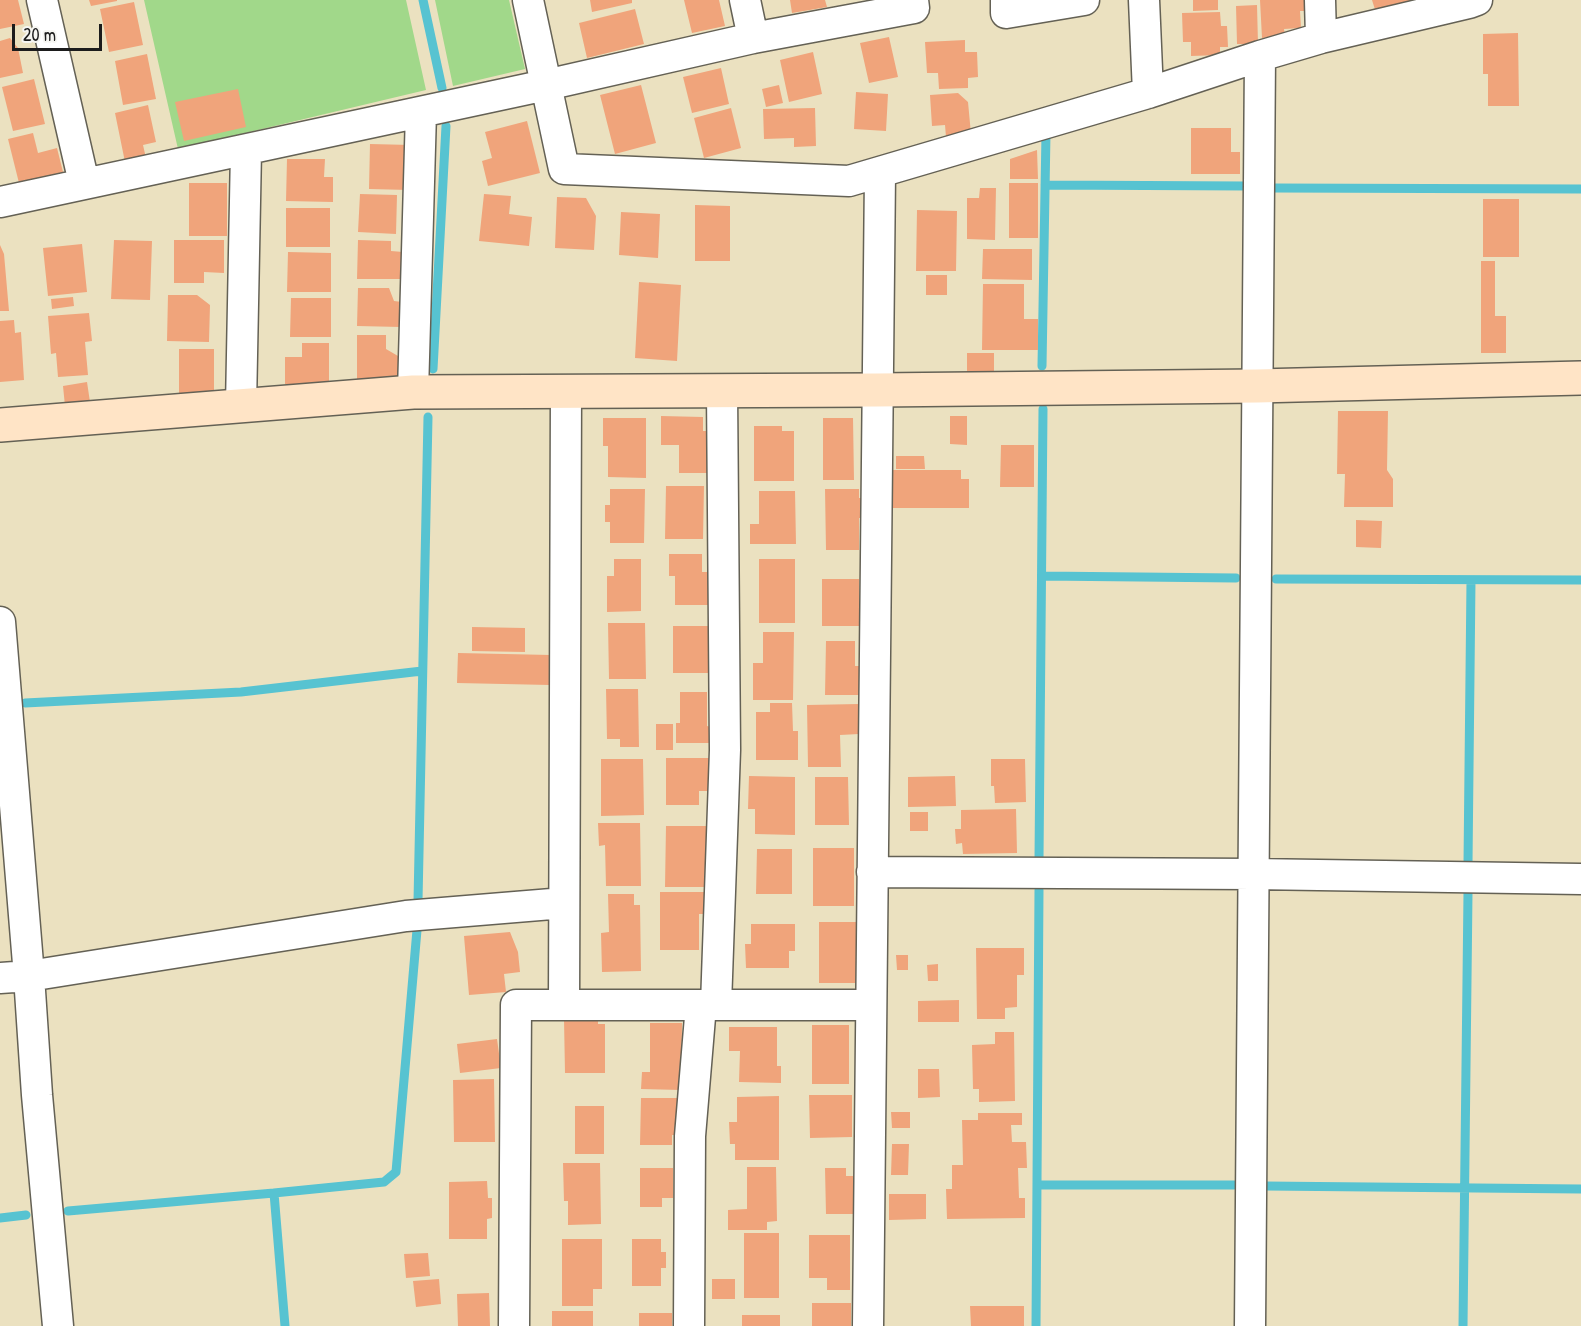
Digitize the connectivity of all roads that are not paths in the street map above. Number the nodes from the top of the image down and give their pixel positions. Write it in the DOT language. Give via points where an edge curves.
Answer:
graph roads {
  1 [pos="42,0"];
  2 [pos="528,0"];
  3 [pos="746,0"];
  4 [pos="913,0"];
  5 [pos="1006,0"];
  6 [pos="1084,0"];
  7 [pos="1144,0"];
  8 [pos="1320,0"];
  9 [pos="1478,0"];
  10 [pos="753,38"];
  11 [pos="1321,38"];
  12 [pos="1260,56"];
  13 [pos="546,85"];
  14 [pos="1148,93"];
  15 [pos="421,112"];
  16 [pos="246,150"];
  17 [pos="880,173"];
  18 [pos="84,183"];
  19 [pos="0,202"];
  20 [pos="1581,378"];
  21 [pos="1257,386"];
  22 [pos="877,390"];
  23 [pos="566,391"];
  24 [pos="722,391"];
  25 [pos="413,392"];
  26 [pos="241,406"];
  27 [pos="0,425"];
  28 [pos="0,622"];
  29 [pos="872,872"];
  30 [pos="1253,874"];
  31 [pos="1581,879"];
  32 [pos="564,903"];
  33 [pos="14,977"];
  34 [pos="564,1005"];
  35 [pos="709,1005"];
  36 [pos="871,1005"];
  37 [pos="58,1326"];
  38 [pos="514,1326"];
  39 [pos="689,1326"];
  40 [pos="868,1326"];
  41 [pos="1250,1326"];
  1 -- 18 [label="street"];
  2 -- 13 [label="street"];
  3 -- 10 [label="street"];
  4 -- 10 [label="street" via="914,8"];
  5 -- 6 [label="street" via="1006,13"];
  7 -- 14 [label="street"];
  8 -- 11 [label="street"];
  9 -- 11 [label="street"];
  10 -- 13 [label="street"];
  11 -- 12 [label="street"];
  12 -- 14 [label="street"];
  12 -- 21 [label="street"];
  13 -- 15 [label="street"];
  13 -- 17 [label="street" via="564,169 849,181"];
  14 -- 17 [label="street"];
  15 -- 16 [label="street"];
  15 -- 25 [label="street"];
  16 -- 18 [label="street"];
  16 -- 26 [label="street"];
  17 -- 22 [label="street"];
  18 -- 19 [label="street"];
  20 -- 21 [label="street"];
  21 -- 22 [label="street"];
  21 -- 30 [label="street"];
  22 -- 24 [label="street"];
  22 -- 29 [label="street"];
  23 -- 24 [label="street"];
  23 -- 25 [label="street"];
  23 -- 32 [label="street"];
  24 -- 35 [label="street" via="724,750"];
  25 -- 26 [label="street"];
  26 -- 27 [label="street"];
  28 -- 33 [label="street"];
  29 -- 30 [label="street"];
  29 -- 36 [label="street"];
  30 -- 31 [label="street"];
  30 -- 41 [label="street"];
  32 -- 33 [label="street" via="406,916"];
  32 -- 34 [label="street"];
  33 -- 37 [label="street" via="38,1106"];
  34 -- 35 [label="street"];
  34 -- 38 [label="street" via="516,1005"];
  35 -- 36 [label="street"];
  35 -- 39 [label="street" via="690,1136"];
  36 -- 40 [label="street"];
}
